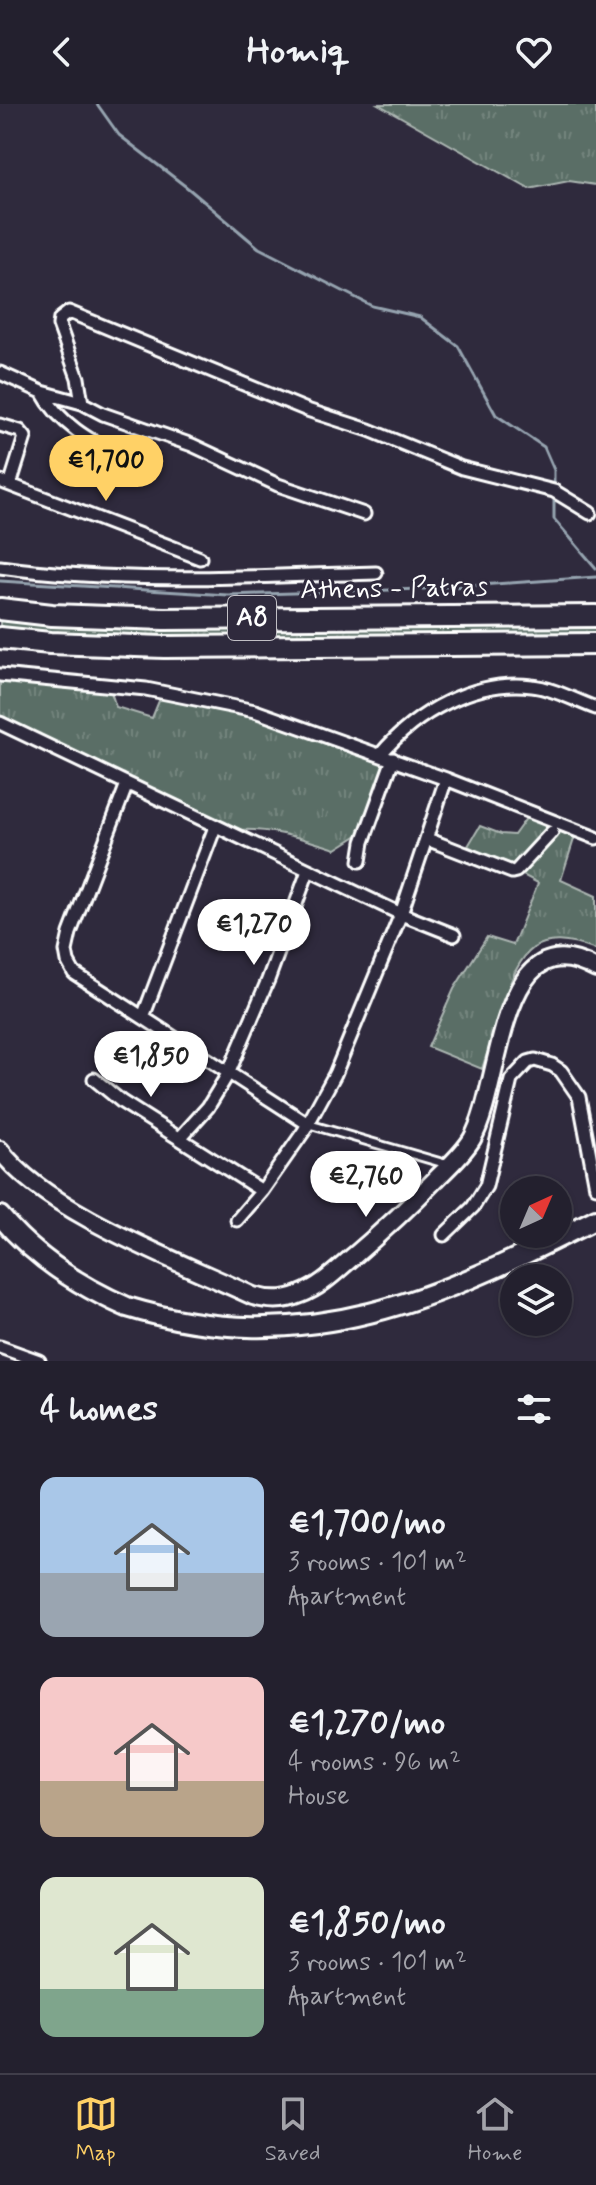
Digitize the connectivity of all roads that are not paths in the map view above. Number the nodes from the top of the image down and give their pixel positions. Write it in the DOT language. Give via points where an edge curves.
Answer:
graph roads {
  1 [pos="0,373"];
  2 [pos="42,392"];
  3 [pos="82,403"];
  4 [pos="0,425"];
  5 [pos="128,461"];
  6 [pos="5,483"];
  7 [pos="590,513"];
  8 [pos="364,514"];
  9 [pos="200,558"];
  10 [pos="0,567"];
  11 [pos="376,573"];
  12 [pos="0,609"];
  13 [pos="596,616"];
  14 [pos="0,638"];
  15 [pos="596,644"];
  16 [pos="0,675"];
  17 [pos="596,708"];
  18 [pos="0,723"];
  19 [pos="380,755"];
  20 [pos="393,759"];
  21 [pos="446,779"];
  22 [pos="127,784"];
  23 [pos="215,827"];
  24 [pos="552,832"];
  25 [pos="596,838"];
  26 [pos="427,839"];
  27 [pos="360,861"];
  28 [pos="308,871"];
  29 [pos="401,914"];
  30 [pos="454,935"];
  31 [pos="596,969"];
  32 [pos="143,1017"];
  33 [pos="228,1074"];
  34 [pos="94,1079"];
  35 [pos="308,1124"];
  36 [pos="180,1138"];
  37 [pos="0,1150"];
  38 [pos="450,1165"];
  39 [pos="596,1187"];
  40 [pos="262,1191"];
  41 [pos="0,1216"];
  42 [pos="596,1219"];
  43 [pos="237,1220"];
  44 [pos="444,1235"];
  45 [pos="0,1347"];
  46 [pos="39,1361"];
  1 -- 2 [label="street"];
  2 -- 3 [label="street"];
  2 -- 5 [label="street" via="71,427"];
  3 -- 7 [label="street" via="59,325 69,312 462,468 554,491"];
  3 -- 8 [label="street" via="278,485"];
  4 -- 6 [label="street" via="25,437"];
  6 -- 9 [label="street"];
  10 -- 11 [label="street" via="150,576"];
  12 -- 13 [label="highway, Athens - Patras / Α8" via="164,619"];
  14 -- 15 [label="highway, Athens - Patras / Α8" via="179,648"];
  16 -- 19 [label="street" via="146,689 228,705"];
  17 -- 19 [label="street" via="536,686 486,688 461,695 402,733"];
  18 -- 22 [label="street"];
  19 -- 20 [label="street"];
  20 -- 21 [label="street"];
  20 -- 27 [label="street"];
  21 -- 25 [label="street"];
  21 -- 26 [label="street"];
  22 -- 23 [label="street"];
  22 -- 32 [label="street" via="74,917 66,951 74,973"];
  23 -- 28 [label="street"];
  23 -- 32 [label="street"];
  24 -- 26 [label="street" via="512,872"];
  26 -- 29 [label="street"];
  28 -- 29 [label="street"];
  28 -- 33 [label="street"];
  29 -- 30 [label="street"];
  29 -- 35 [label="street" via="335,1074"];
  31 -- 38 [label="street" via="558,957 529,972 511,1005 480,1123"];
  32 -- 33 [label="street"];
  33 -- 35 [label="street"];
  33 -- 36 [label="street"];
  34 -- 36 [label="street"];
  35 -- 38 [label="lane"];
  35 -- 40 [label="street"];
  36 -- 40 [label="street"];
  37 -- 38 [label="street" via="38,1187 102,1225 253,1296 274,1300 302,1294 332,1274"];
  39 -- 44 [label="street" via="579,1097 561,1071 528,1062 511,1080 486,1186"];
  40 -- 43 [label="street"];
  41 -- 42 [label="main road" via="51,1264 131,1309 208,1335 269,1340 329,1335 374,1324"];
  45 -- 46 [label="street"];
}
